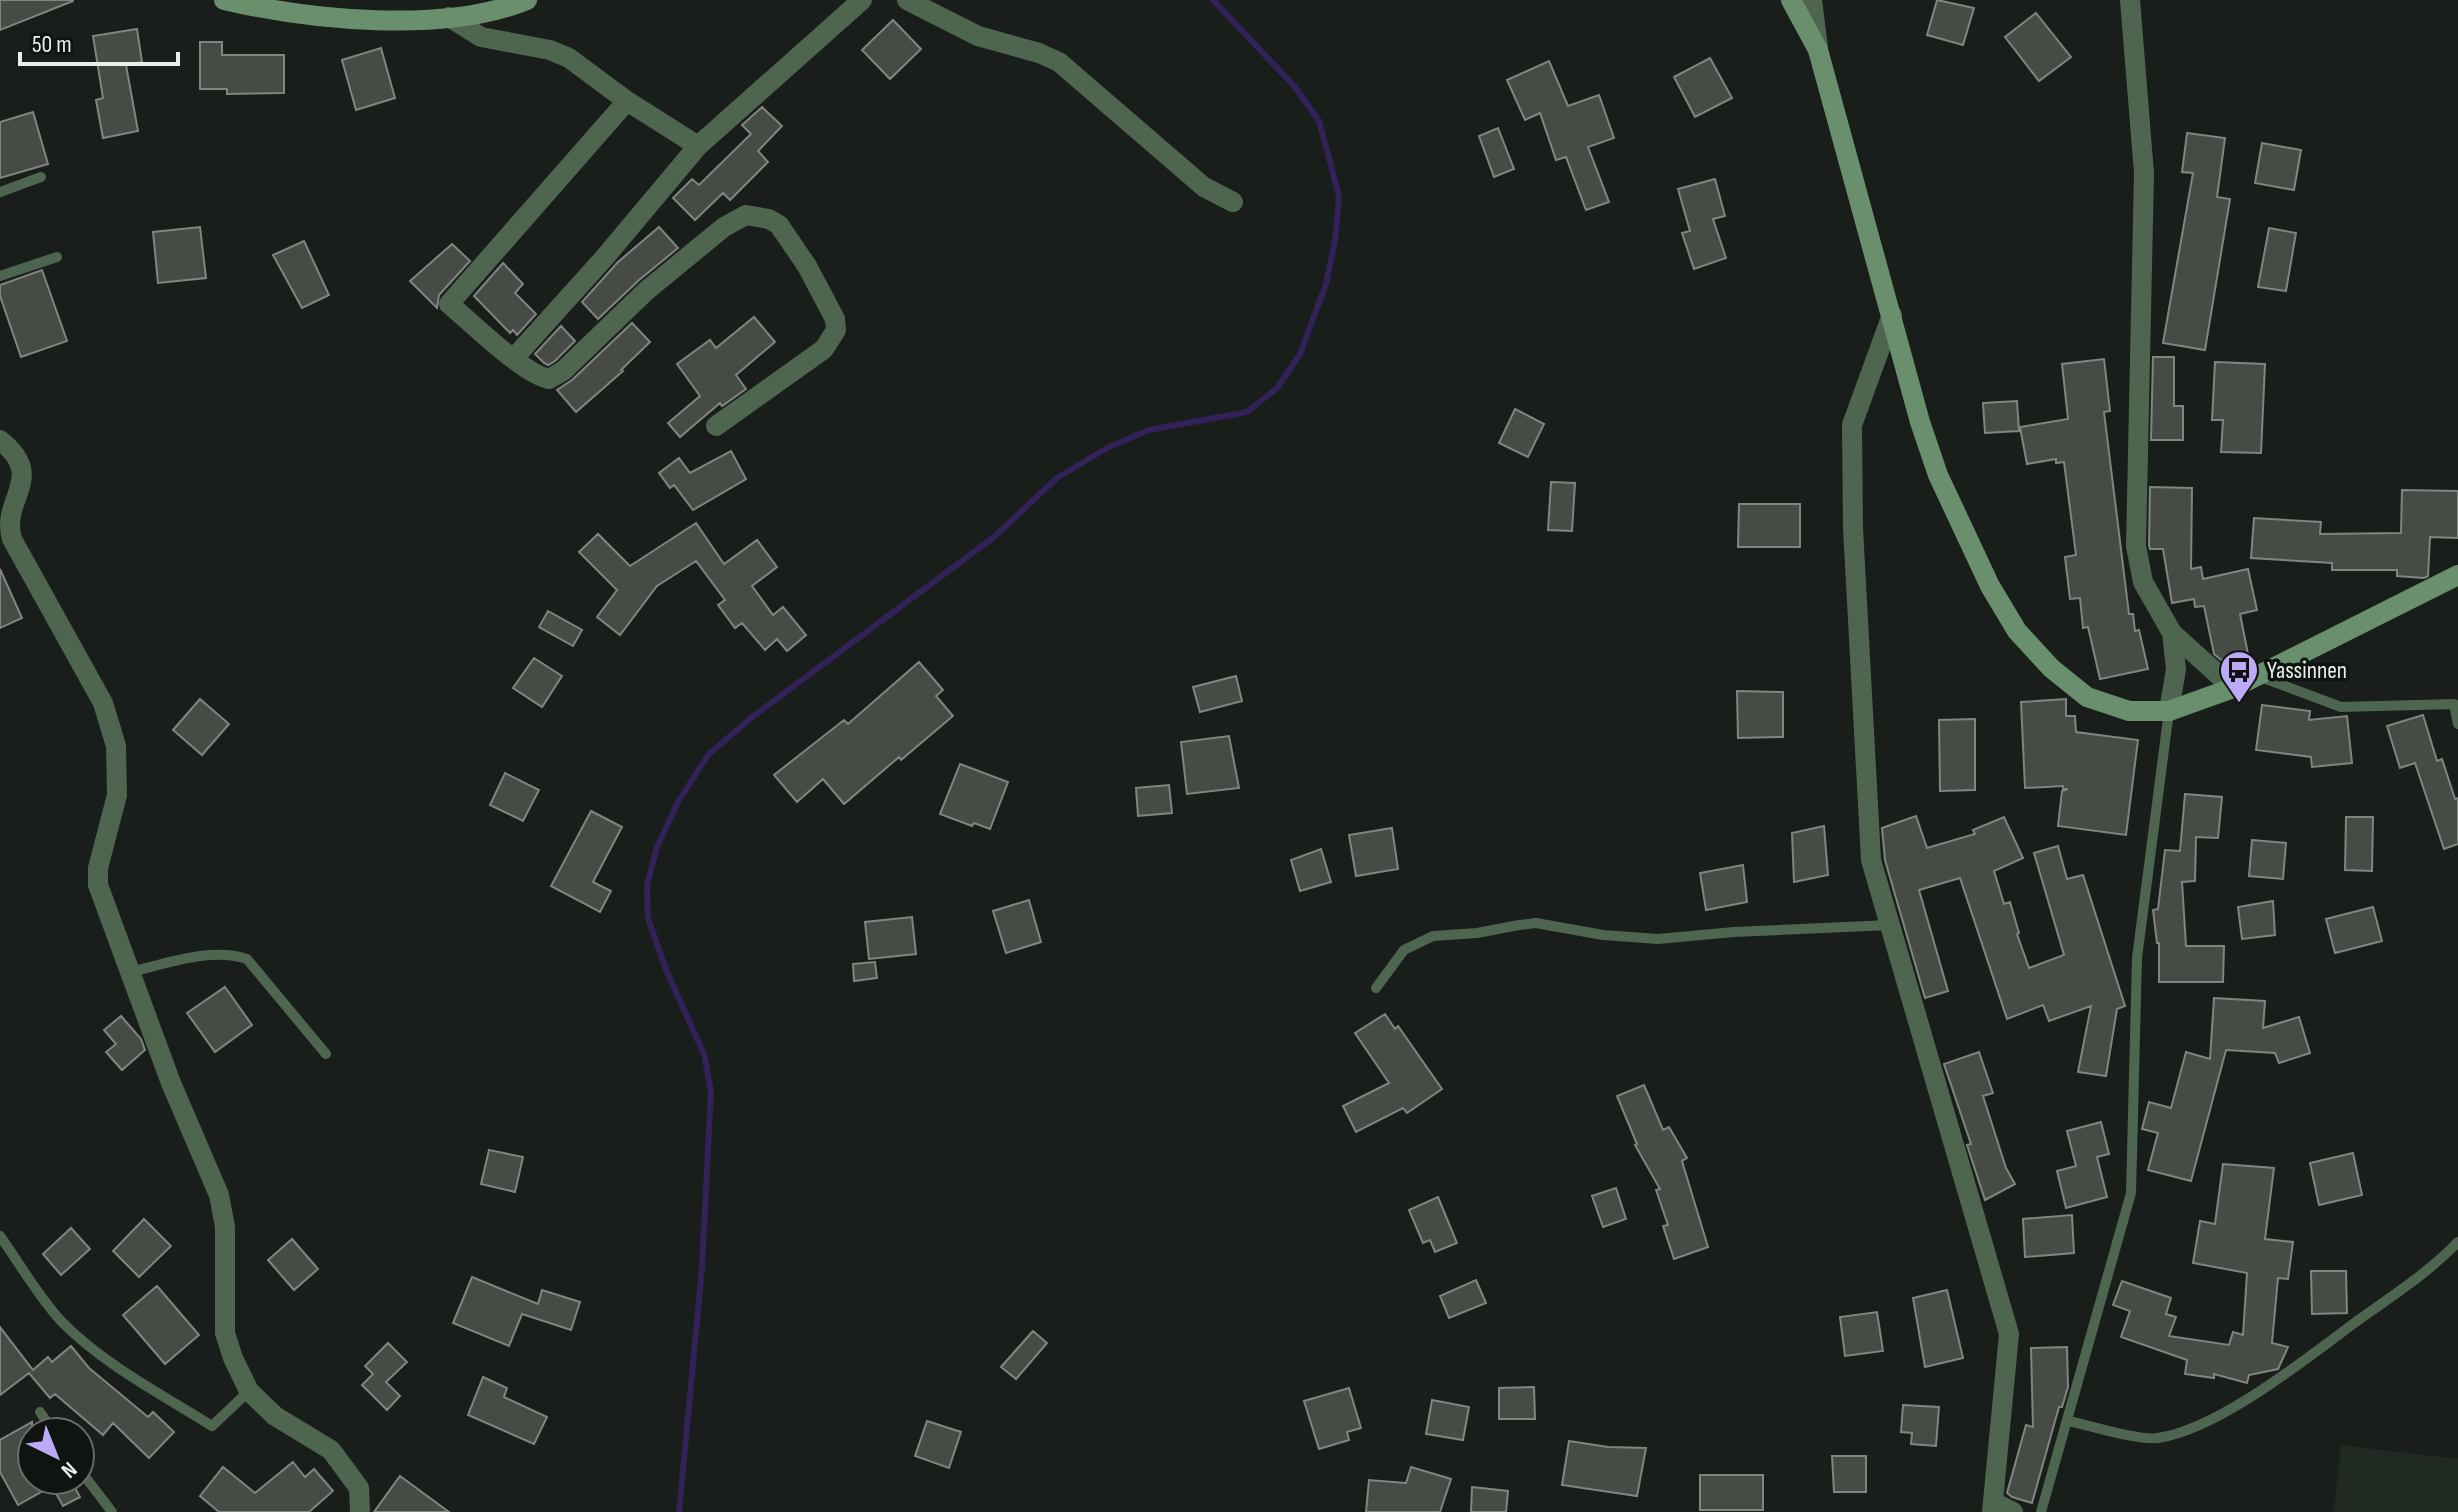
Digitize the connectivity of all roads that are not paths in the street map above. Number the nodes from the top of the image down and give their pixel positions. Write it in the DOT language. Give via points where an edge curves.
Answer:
graph roads {
  1 [pos="224,0"];
  2 [pos="527,0"];
  3 [pos="862,0"];
  4 [pos="907,0"];
  5 [pos="1791,0"];
  6 [pos="1812,0"];
  7 [pos="2130,0"];
  8 [pos="449,17"];
  9 [pos="1818,50"];
  10 [pos="627,101"];
  11 [pos="698,146"];
  12 [pos="41,177"];
  13 [pos="0,192"];
  14 [pos="1233,202"];
  15 [pos="57,257"];
  16 [pos="0,276"];
  17 [pos="1892,315"];
  18 [pos="514,358"];
  19 [pos="716,426"];
  20 [pos="0,440"];
  21 [pos="2458,575"];
  22 [pos="2172,633"];
  23 [pos="2257,676"];
  24 [pos="2233,688"];
  25 [pos="2169,711"];
  26 [pos="2458,724"];
  27 [pos="1890,925"];
  28 [pos="130,972"];
  29 [pos="1376,988"];
  30 [pos="326,1054"];
  31 [pos="0,1236"];
  32 [pos="2458,1242"];
  33 [pos="249,1391"];
  34 [pos="40,1412"];
  35 [pos="43,1416"];
  36 [pos="2068,1421"];
  37 [pos="96,1491"];
  38 [pos="1992,1507"];
  39 [pos="112,1512"];
  40 [pos="360,1512"];
  41 [pos="2013,1512"];
  42 [pos="2041,1512"];
  1 -- 8 [label="street" via="322,17"];
  2 -- 8 [label="street" via="506,9"];
  3 -- 11 [label="street"];
  4 -- 14 [label="street" via="978,36 1059,62 1204,187"];
  5 -- 9 [label="street"];
  6 -- 9 [label="street"];
  7 -- 22 [label="street" via="2144,173 2136,546 2143,582"];
  8 -- 10 [label="street" via="481,37 569,58"];
  9 -- 17 [label="street"];
  10 -- 11 [label="street"];
  10 -- 18 [label="street" via="449,304"];
  11 -- 18 [label="street"];
  12 -- 13 [label="lane"];
  15 -- 16 [label="lane"];
  17 -- 25 [label="street" via="1938,475 2017,631 2087,697 2129,711"];
  17 -- 27 [label="street" via="1852,425 1871,860"];
  18 -- 19 [label="street" via="542,378 554,377 724,227 746,215 769,219 779,225 807,266 836,330 824,349"];
  20 -- 28 [label="street" via="18,458 22,474 9,514 12,539 103,703 116,746 117,795 98,885"];
  21 -- 23 [label="street"];
  22 -- 24 [label="street"];
  22 -- 25 [label="street" via="2176,669"];
  23 -- 24 [label="street"];
  23 -- 26 [label="lane" via="2341,707 2454,704"];
  24 -- 25 [label="street"];
  25 -- 36 [label="lane" via="2137,958 2131,1193"];
  27 -- 29 [label="lane" via="1658,939 1519,925 1433,936 1404,950"];
  27 -- 38 [label="street" via="2009,1334"];
  28 -- 30 [label="lane" via="211,955 247,959"];
  28 -- 33 [label="street" via="219,1195 225,1227 225,1333"];
  31 -- 33 [label="lane" via="77,1336 212,1426"];
  32 -- 36 [label="lane" via="2438,1263 2303,1361 2227,1411 2182,1432 2155,1439"];
  33 -- 40 [label="street" via="275,1416 331,1450 359,1488"];
  34 -- 35 [label="lane"];
  36 -- 42 [label="lane"];
  37 -- 39 [label="lane"];
  38 -- 41 [label="street"];
}
